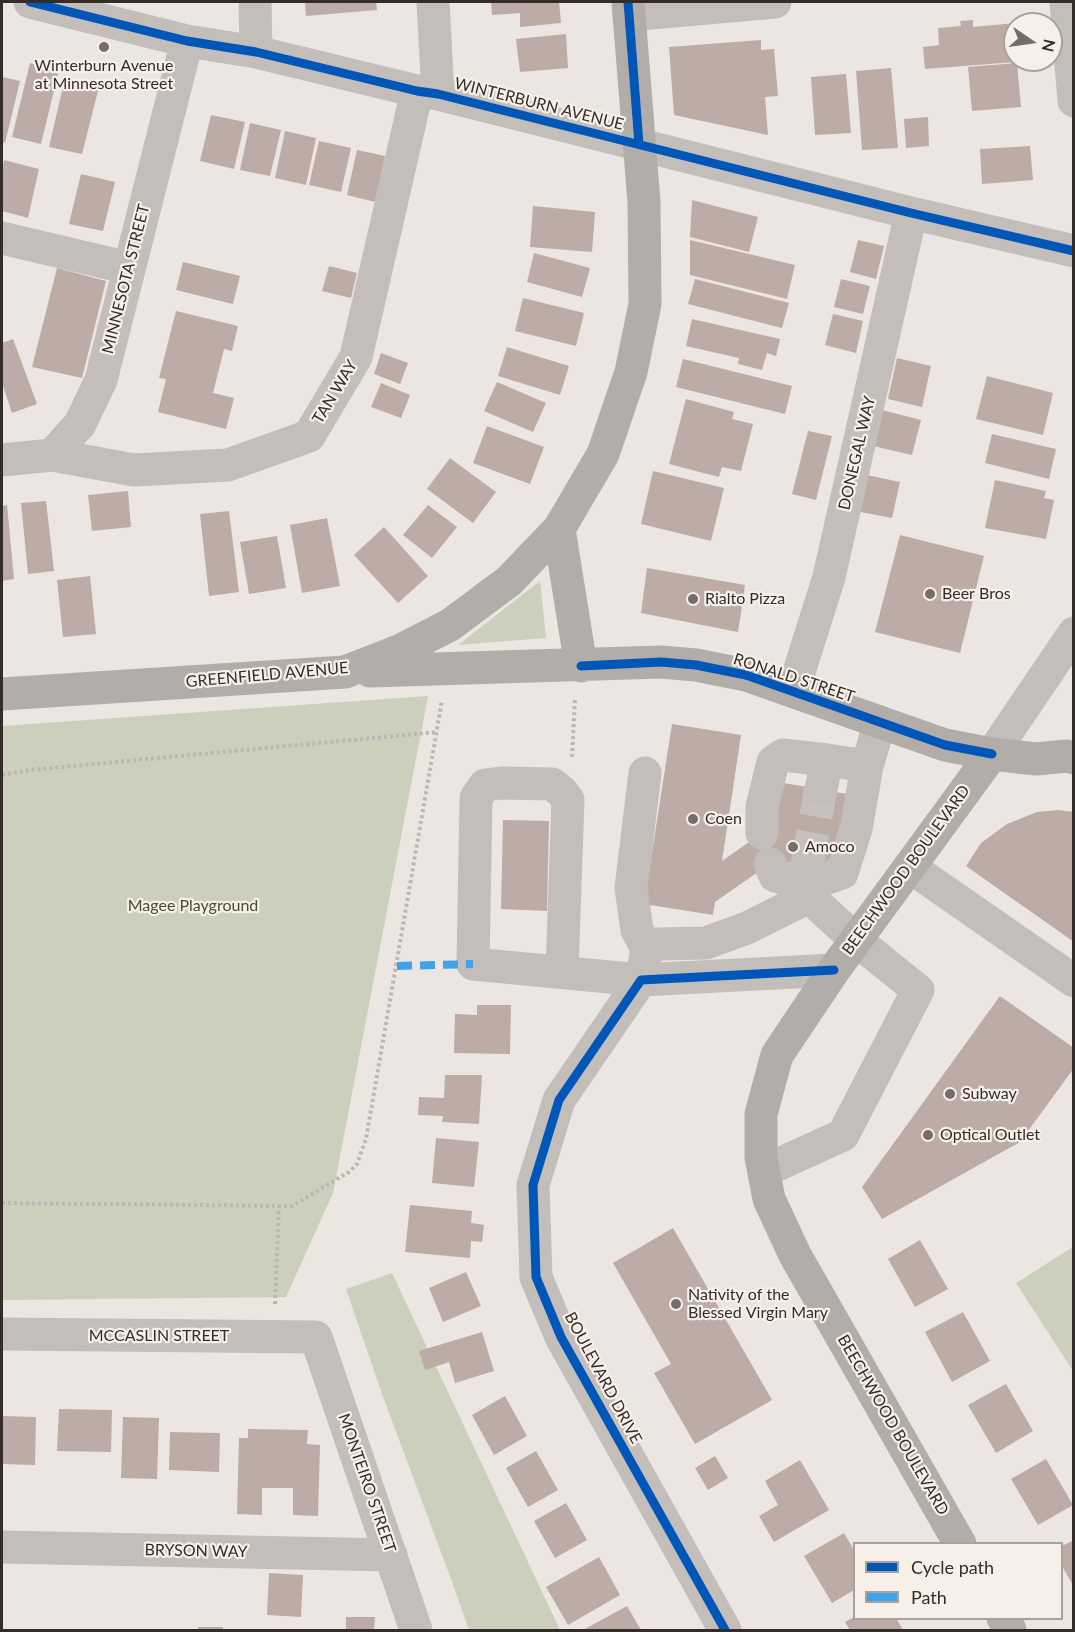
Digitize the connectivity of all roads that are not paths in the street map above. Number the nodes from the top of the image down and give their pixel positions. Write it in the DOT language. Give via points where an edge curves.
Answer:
graph roads {
  1 [pos="30,2"];
  2 [pos="255,2"];
  3 [pos="433,2"];
  4 [pos="775,2"];
  5 [pos="1066,2"];
  6 [pos="629,8"];
  7 [pos="187,41"];
  8 [pos="256,52"];
  9 [pos="428,93"];
  10 [pos="1074,101"];
  11 [pos="639,144"];
  12 [pos="911,213"];
  13 [pos="2,238"];
  14 [pos="1074,251"];
  15 [pos="129,268"];
  16 [pos="52,455"];
  17 [pos="2,460"];
  18 [pos="559,529"];
  19 [pos="1074,633"];
  20 [pos="345,672"];
  21 [pos="578,682"];
  22 [pos="793,691"];
  23 [pos="2,694"];
  24 [pos="880,722"];
  25 [pos="992,754"];
  26 [pos="1074,758"];
  27 [pos="867,766"];
  28 [pos="645,773"];
  29 [pos="910,867"];
  30 [pos="807,882"];
  31 [pos="856,939"];
  32 [pos="644,964"];
  33 [pos="834,970"];
  34 [pos="562,971"];
  35 [pos="1074,981"];
  36 [pos="764,1171"];
  37 [pos="2,1334"];
  38 [pos="316,1337"];
  39 [pos="959,1542"];
  40 [pos="2,1547"];
  41 [pos="391,1555"];
  42 [pos="416,1630"];
  43 [pos="725,1630"];
  1 -- 7 [label="street, WINTERBURN AVENUE"];
  2 -- 8 [label="street"];
  3 -- 9 [label="street, TAN WAY"];
  4 -- 6 [label="street"];
  5 -- 10 [label="street"];
  6 -- 11 [label="main road, GREENFIELD AVENUE"];
  7 -- 8 [label="street, WINTERBURN AVENUE"];
  7 -- 15 [label="street, MINNESOTA STREET"];
  8 -- 9 [label="street, WINTERBURN AVENUE"];
  9 -- 11 [label="street, WINTERBURN AVENUE"];
  9 -- 16 [label="street, TAN WAY" via="356,357 309,436 228,465 134,470"];
  11 -- 12 [label="street, WINTERBURN AVENUE"];
  11 -- 18 [label="main road, GREENFIELD AVENUE" via="645,304 631,372 603,454"];
  12 -- 14 [label="street, WINTERBURN AVENUE"];
  12 -- 22 [label="street, DONEGAL WAY" via="829,578"];
  13 -- 15 [label="street"];
  15 -- 16 [label="street, MINNESOTA STREET" via="100,380 80,424"];
  16 -- 17 [label="street"];
  18 -- 20 [label="main road, GREENFIELD AVENUE" via="509,581 450,625"];
  18 -- 21 [label="main road"];
  19 -- 25 [label="street"];
  20 -- 21 [label="main road, RONALD STREET" via="448,667"];
  20 -- 23 [label="main road, GREENFIELD AVENUE"];
  21 -- 22 [label="main road, RONALD STREET" via="661,662 746,675"];
  22 -- 24 [label="main road, RONALD STREET"];
  24 -- 25 [label="main road, RONALD STREET" via="945,745"];
  24 -- 27 [label="street"];
  25 -- 26 [label="main road"];
  25 -- 29 [label="main road, BEECHWOOD BOULEVARD"];
  27 -- 30 [label="street" via="856,829 842,873"];
  27 -- 30 [label="street" via="824,775 783,755 773,762 762,807 766,848 775,876"];
  28 -- 32 [label="street" via="631,888"];
  29 -- 31 [label="main road, BEECHWOOD BOULEVARD"];
  29 -- 35 [label="street"];
  30 -- 31 [label="street"];
  30 -- 32 [label="street" via="747,928 706,943 659,944"];
  31 -- 33 [label="main road, BEECHWOOD BOULEVARD"];
  31 -- 36 [label="street" via="918,990 843,1135"];
  32 -- 33 [label="street"];
  32 -- 34 [label="street"];
  32 -- 43 [label="street, BOULEVARD DRIVE" via="559,1100 533,1185 536,1277 561,1337"];
  33 -- 36 [label="main road, BEECHWOOD BOULEVARD" via="777,1055 761,1114"];
  34 -- 34 [label="street" via="568,800 552,784 485,785 476,798 473,964"];
  36 -- 39 [label="main road, BEECHWOOD BOULEVARD" via="769,1199 795,1255"];
  37 -- 38 [label="street, MCCASLIN STREET"];
  38 -- 41 [label="street, MONTEIRO STREET"];
  40 -- 41 [label="street, BRYSON WAY"];
  41 -- 42 [label="street, MONTEIRO STREET"];
}
